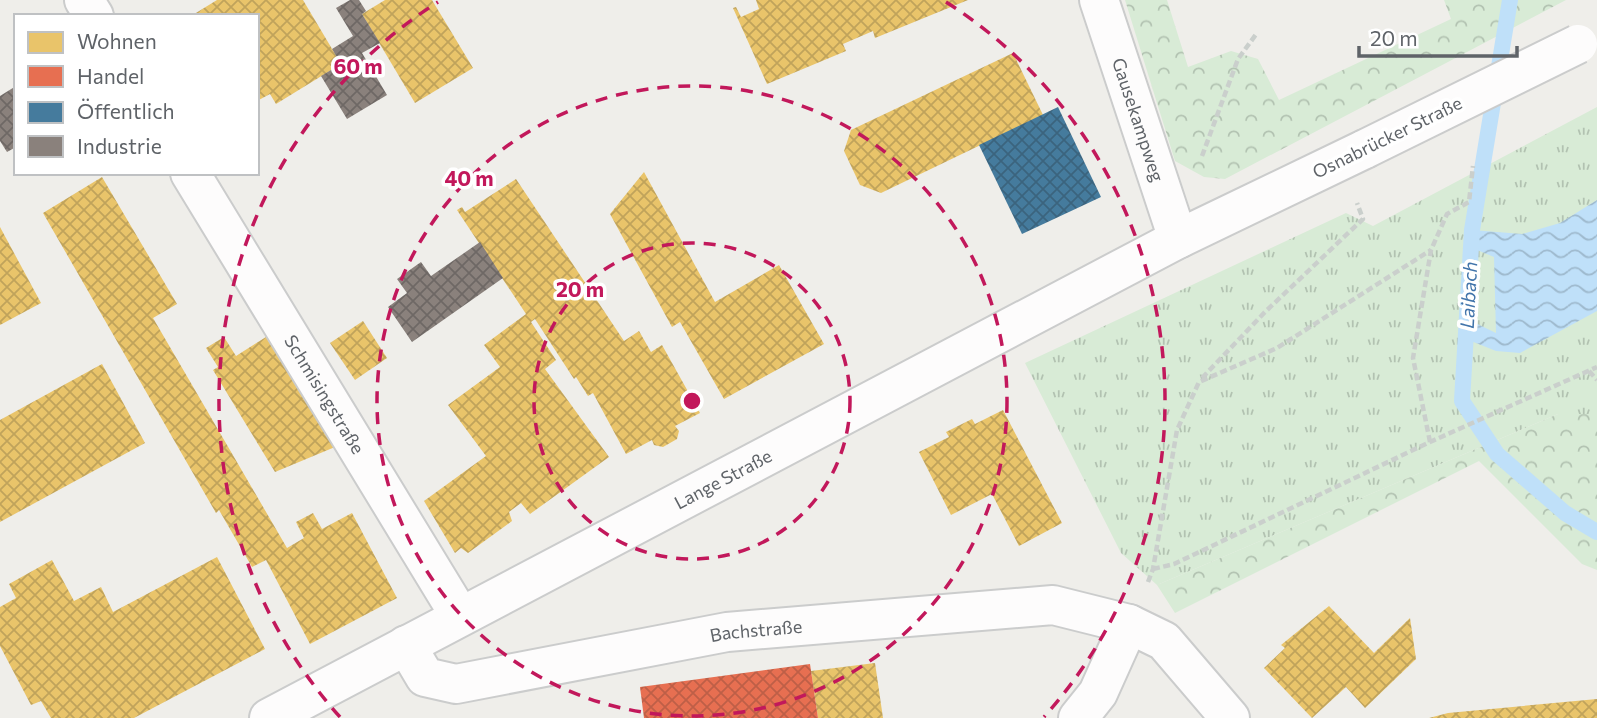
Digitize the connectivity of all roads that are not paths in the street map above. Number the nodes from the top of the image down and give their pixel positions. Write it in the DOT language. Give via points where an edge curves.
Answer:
graph roads {
  1 [pos="1100,0"];
  2 [pos="1588,39"];
  3 [pos="191,175"];
  4 [pos="1178,239"];
  5 [pos="460,616"];
  6 [pos="1129,624"];
  7 [pos="405,645"];
  8 [pos="269,718"];
  9 [pos="1078,718"];
  10 [pos="1230,718"];
  1 -- 4 [label="street, Gausekampweg"];
  2 -- 4 [label="street, Osnabrücker Straße, bridge"];
  3 -- 5 [label="street, Schmisingstraße"];
  4 -- 5 [label="street, Lange Straße"];
  5 -- 7 [label="street, Lange Straße"];
  6 -- 7 [label="street, Bachstraße" via="1053,605 727,632 456,684 425,677"];
  6 -- 9 [label="street" via="1097,693"];
  6 -- 10 [label="street, Bachstraße" via="1164,641"];
  7 -- 8 [label="street, Lange Straße"];
}
